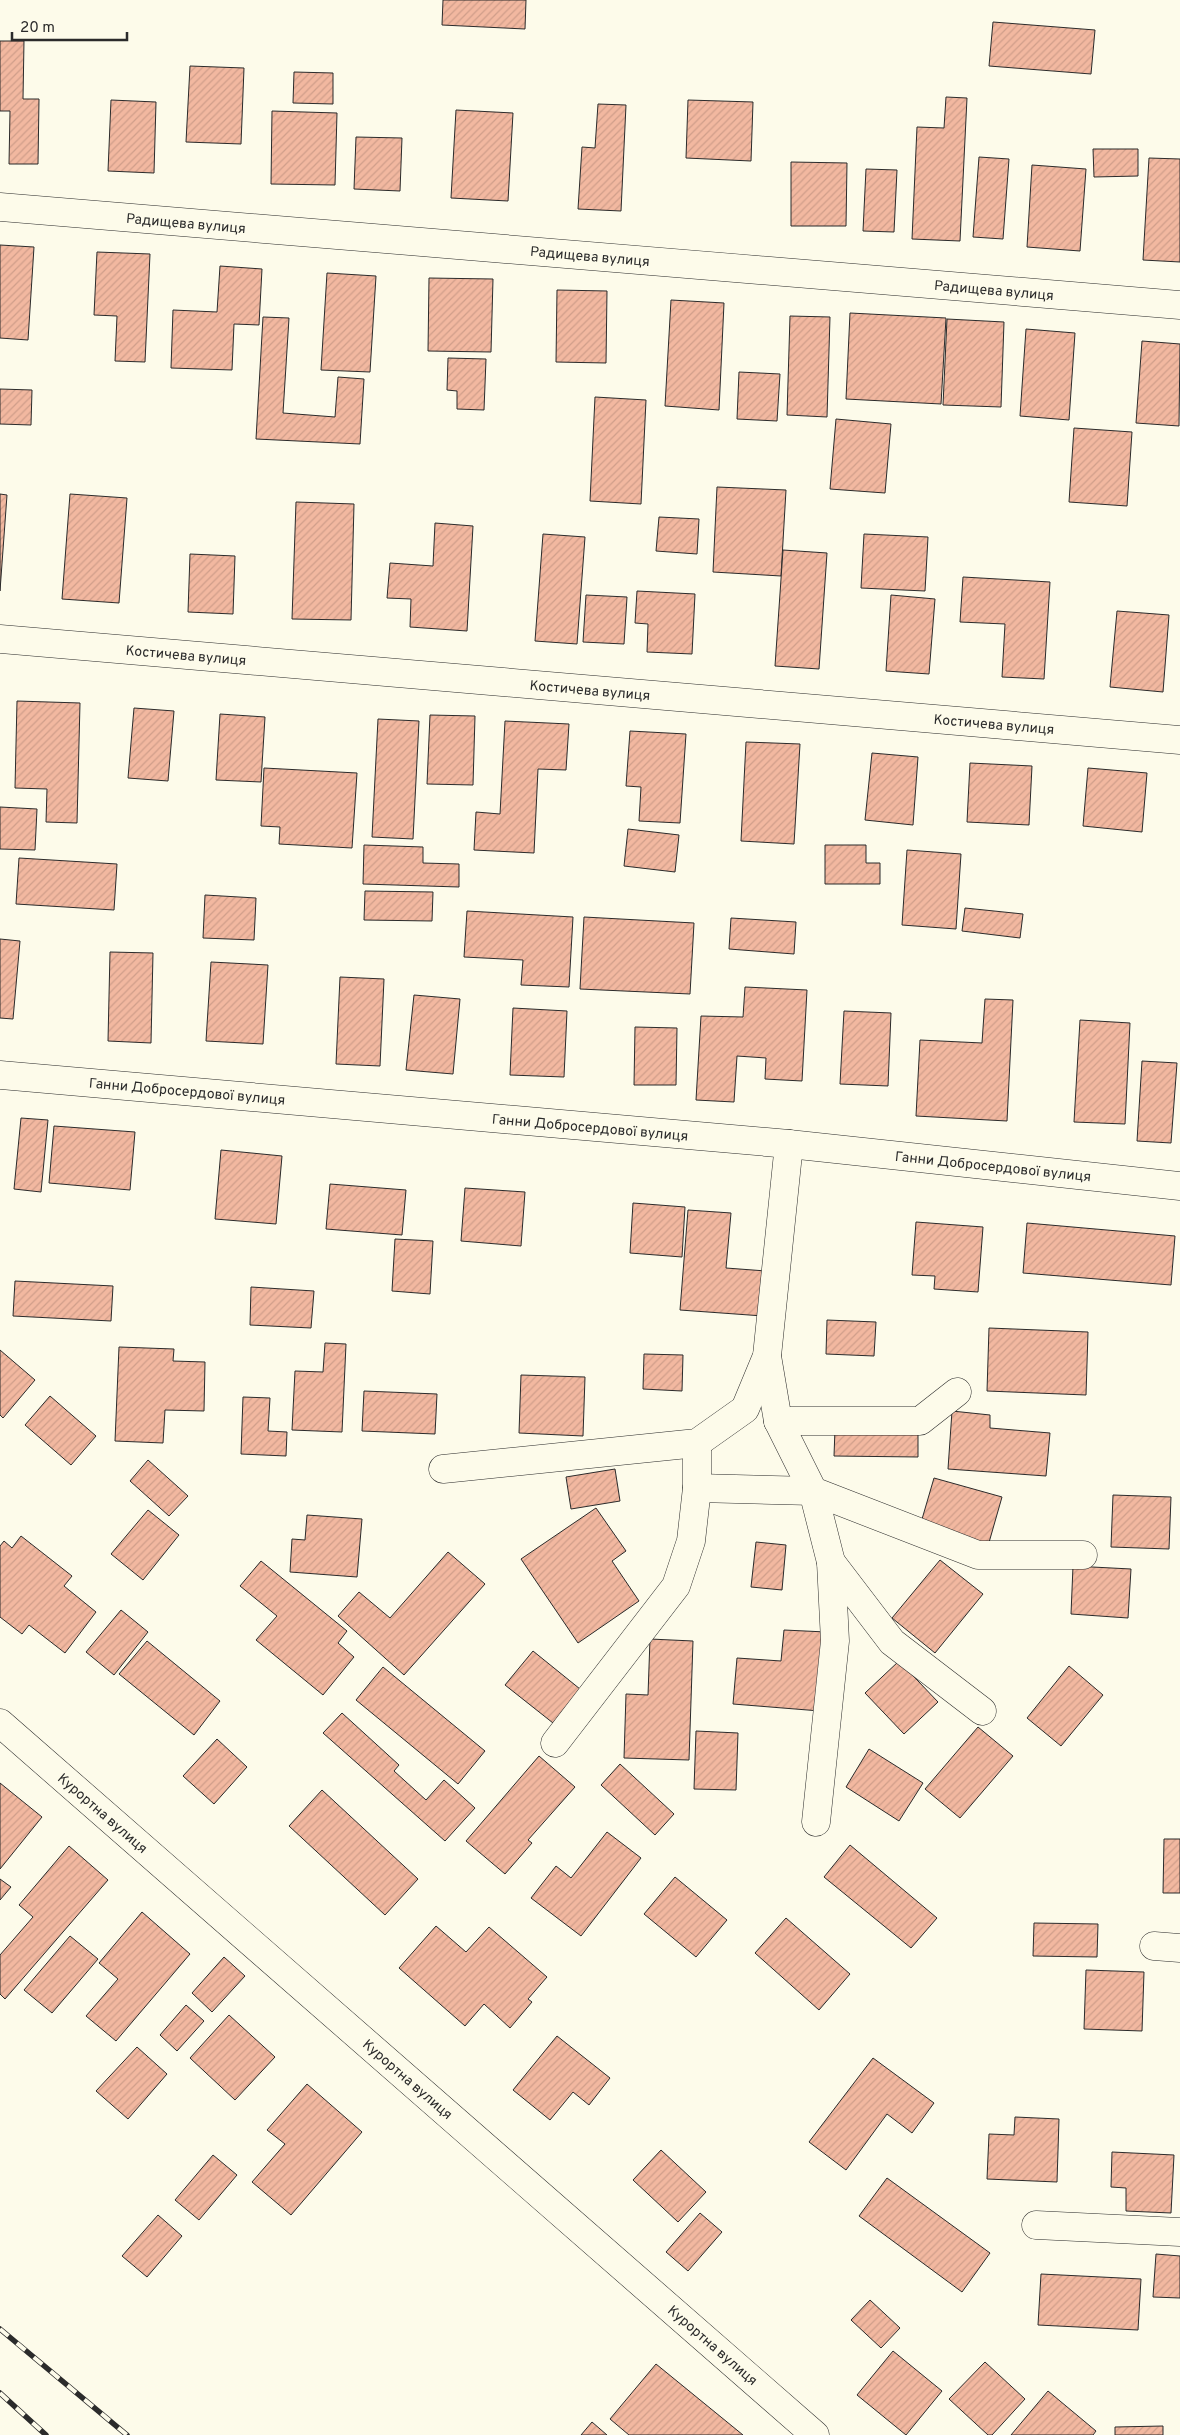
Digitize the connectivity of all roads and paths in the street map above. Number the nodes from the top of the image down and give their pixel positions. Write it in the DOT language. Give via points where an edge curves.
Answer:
graph roads {
  1 [pos="0,207"];
  2 [pos="1180,305"];
  3 [pos="0,639"];
  4 [pos="1180,740"];
  5 [pos="0,1075"];
  6 [pos="789,1144"];
  7 [pos="1180,1186"];
  8 [pos="767,1356"];
  9 [pos="957,1392"];
  10 [pos="778,1421"];
  11 [pos="697,1444"];
  12 [pos="443,1469"];
  13 [pos="697,1488"];
  14 [pos="813,1491"];
  15 [pos="1083,1555"];
  16 [pos="831,1562"];
  17 [pos="982,1711"];
  18 [pos="0,1723"];
  19 [pos="555,1743"];
  20 [pos="816,1822"];
  21 [pos="1036,2225"];
  22 [pos="1180,2232"];
  23 [pos="816,2435"];
  1 -- 2 [label="street, Радищева вулиця"];
  3 -- 4 [label="street, Костичева вулиця"];
  5 -- 6 [label="street, Ганни Добросердової вулиця"];
  6 -- 7 [label="street, Ганни Добросердової вулиця"];
  6 -- 8 [label="street"];
  8 -- 10 [label="street"];
  8 -- 11 [label="street" via="745,1409"];
  9 -- 10 [label="street" via="920,1421"];
  10 -- 14 [label="street"];
  11 -- 12 [label="street"];
  11 -- 13 [label="street"];
  13 -- 14 [label="street"];
  13 -- 19 [label="street" via="691,1541 676,1586"];
  14 -- 15 [label="street" via="978,1555"];
  14 -- 16 [label="street"];
  16 -- 17 [label="street" via="892,1642"];
  16 -- 20 [label="street" via="835,1641"];
  18 -- 23 [label="street, Курортна вулиця"];
  21 -- 22 [label="street"];
}
